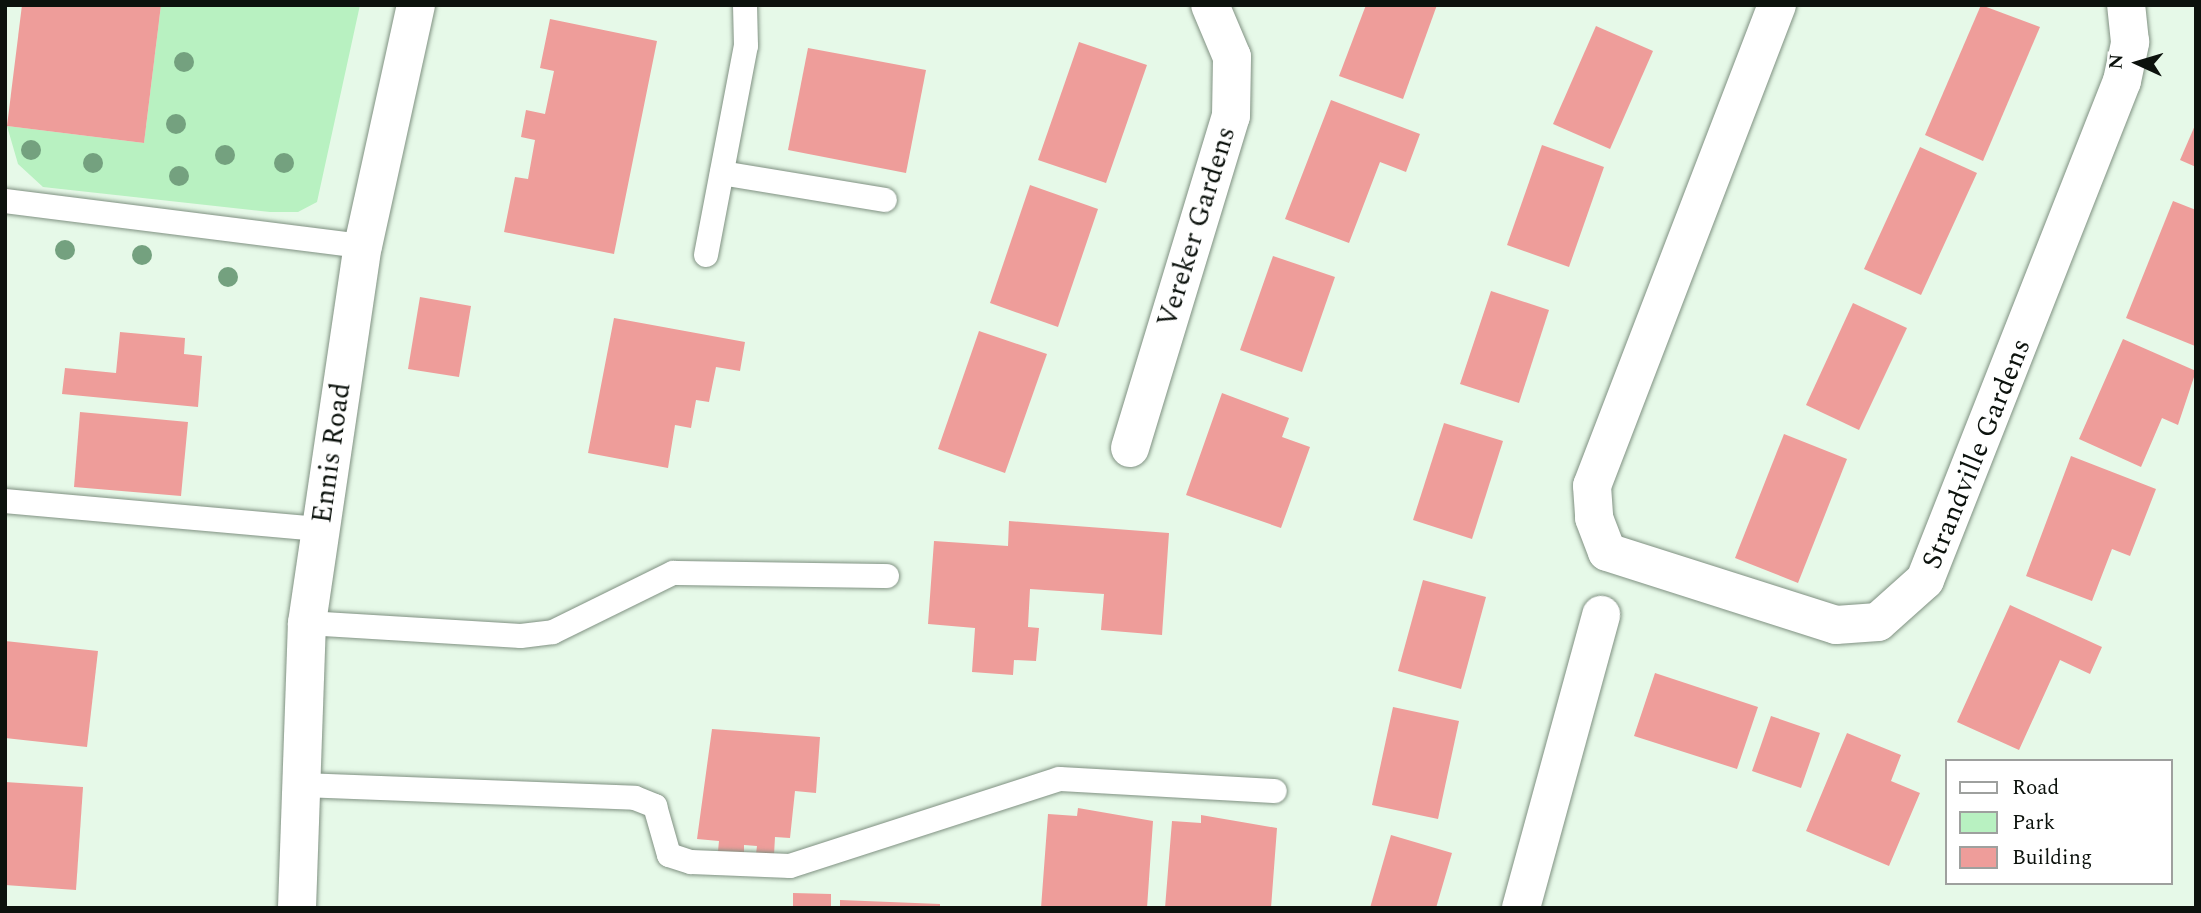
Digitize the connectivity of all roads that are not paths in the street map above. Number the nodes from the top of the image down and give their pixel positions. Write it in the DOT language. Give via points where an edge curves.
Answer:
graph roads {
  1 [pos="416,5"];
  2 [pos="746,5"];
  3 [pos="1210,5"];
  4 [pos="1777,5"];
  5 [pos="2126,5"];
  6 [pos="722,173"];
  7 [pos="5,201"];
  8 [pos="885,201"];
  9 [pos="363,246"];
  10 [pos="706,255"];
  11 [pos="1130,448"];
  12 [pos="5,501"];
  13 [pos="321,529"];
  14 [pos="887,576"];
  15 [pos="1601,615"];
  16 [pos="307,623"];
  17 [pos="302,785"];
  18 [pos="1275,791"];
  19 [pos="297,908"];
  20 [pos="1521,908"];
  1 -- 9 [label="street, Ennis Road"];
  2 -- 6 [label="lane" via="746,46"];
  3 -- 11 [label="street, Vereker Gardens" via="1232,57 1231,116"];
  4 -- 5 [label="street, Strandville Gardens" via="1592,486 1594,518 1607,552 1836,625 1878,622 1925,580 2122,81 2130,43"];
  6 -- 8 [label="lane"];
  6 -- 10 [label="lane"];
  7 -- 9 [label="lane"];
  9 -- 13 [label="street, Ennis Road"];
  12 -- 13 [label="lane"];
  13 -- 16 [label="street, Ennis Road"];
  14 -- 16 [label="lane" via="673,573 553,632 521,636"];
  15 -- 20 [label="street"];
  16 -- 17 [label="street, Ennis Road"];
  17 -- 18 [label="lane" via="635,798 655,806 669,855 691,862 790,866 1059,779"];
  17 -- 19 [label="street, Ennis Road"];
}
